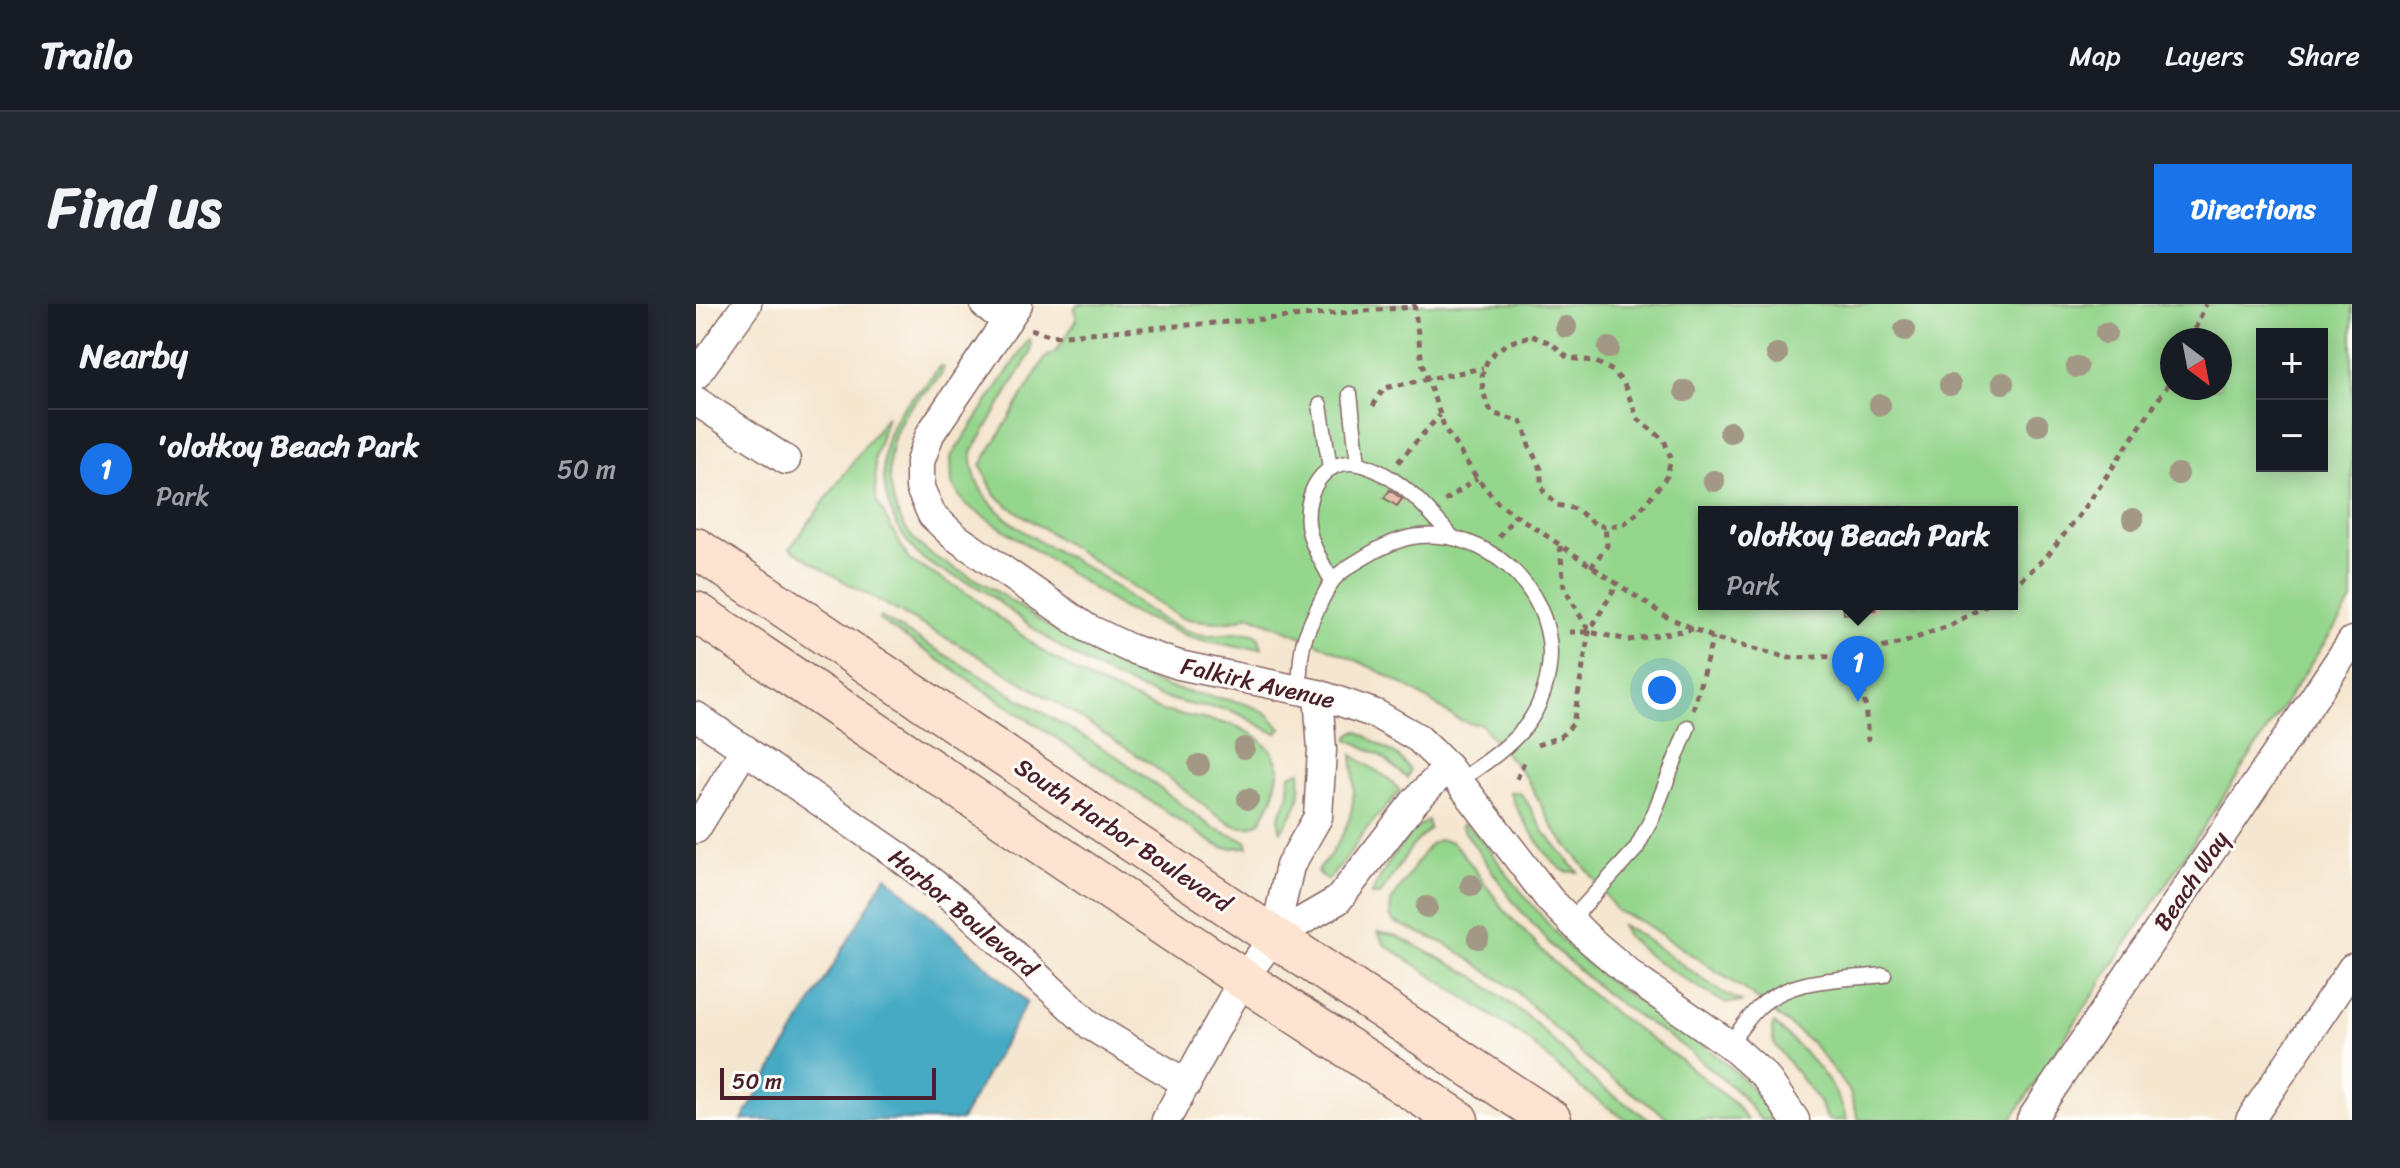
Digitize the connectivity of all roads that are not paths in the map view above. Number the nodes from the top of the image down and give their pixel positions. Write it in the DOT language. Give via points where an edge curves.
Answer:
graph roads {
  1 [pos="747,304"];
  2 [pos="984,304"];
  3 [pos="1013,312"];
  4 [pos="696,375"];
  5 [pos="1350,394"];
  6 [pos="696,401"];
  7 [pos="1320,405"];
  8 [pos="786,460"];
  9 [pos="1358,464"];
  10 [pos="1330,468"];
  11 [pos="1453,538"];
  12 [pos="696,548"];
  13 [pos="1332,581"];
  14 [pos="696,612"];
  15 [pos="2352,641"];
  16 [pos="1308,691"];
  17 [pos="696,716"];
  18 [pos="1688,727"];
  19 [pos="745,749"];
  20 [pos="1453,774"];
  21 [pos="696,829"];
  22 [pos="1570,921"];
  23 [pos="1274,937"];
  24 [pos="2352,968"];
  25 [pos="1884,975"];
  26 [pos="1243,979"];
  27 [pos="1729,1044"];
  28 [pos="1187,1084"];
  29 [pos="1166,1120"];
  30 [pos="1458,1120"];
  31 [pos="1551,1120"];
  32 [pos="1795,1120"];
  33 [pos="2031,1120"];
  34 [pos="2250,1120"];
  1 -- 4 [label="street"];
  2 -- 3 [label="street"];
  3 -- 16 [label="street, Falkirk Avenue" via="930,434 920,462 920,488 932,515 954,536 1087,628 1129,648 1179,665"];
  5 -- 9 [label="lane"];
  6 -- 8 [label="street"];
  7 -- 10 [label="lane"];
  9 -- 10 [label="lane"];
  9 -- 11 [label="lane" via="1402,487"];
  10 -- 13 [label="lane" via="1308,501 1308,527"];
  11 -- 13 [label="lane" via="1419,536 1376,550"];
  11 -- 20 [label="lane" via="1488,551 1517,573 1540,603 1550,632 1544,692 1526,726 1496,754"];
  12 -- 23 [label="main road, South Harbor Boulevard"];
  13 -- 16 [label="lane" via="1303,644"];
  14 -- 26 [label="main road"];
  15 -- 33 [label="street, Beach Way"];
  16 -- 20 [label="street, Falkirk Avenue" via="1376,714 1418,738"];
  16 -- 23 [label="street" via="1322,750 1318,817 1290,866"];
  17 -- 19 [label="street, Harbor Boulevard"];
  18 -- 22 [label="lane" via="1636,849"];
  19 -- 21 [label="street"];
  19 -- 28 [label="street, Harbor Boulevard" via="956,901 1091,1026"];
  20 -- 22 [label="street, Falkirk Avenue"];
  20 -- 23 [label="street" via="1415,801 1338,900"];
  22 -- 27 [label="street, Falkirk Avenue" via="1637,980"];
  23 -- 26 [label="street"];
  23 -- 31 [label="main road, South Harbor Boulevard"];
  24 -- 34 [label="street"];
  25 -- 27 [label="lane" via="1801,984 1775,994"];
  26 -- 28 [label="street"];
  26 -- 30 [label="main road"];
  27 -- 32 [label="street, Falkirk Avenue" via="1765,1076"];
  28 -- 29 [label="street"];
}
